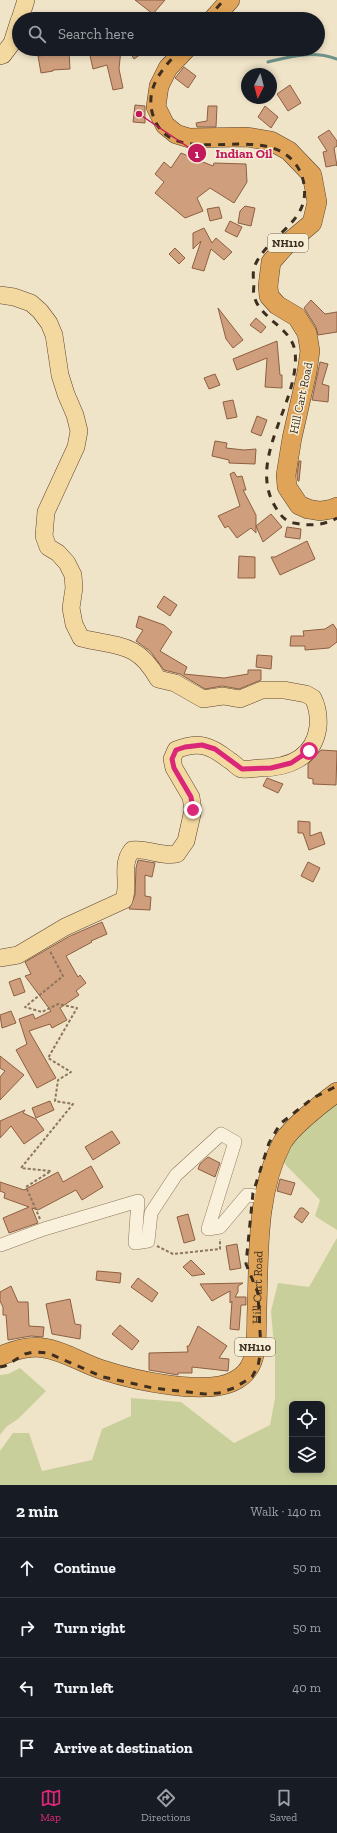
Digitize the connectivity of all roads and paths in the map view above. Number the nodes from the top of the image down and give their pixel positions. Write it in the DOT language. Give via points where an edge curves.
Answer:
graph roads {
  1 [pos="26,0"];
  2 [pos="230,0"];
  3 [pos="22,12"];
  4 [pos="219,12"];
  5 [pos="12,43"];
  6 [pos="0,56"];
  7 [pos="179,56"];
  8 [pos="0,295"];
  9 [pos="337,507"];
  10 [pos="43,940"];
  11 [pos="0,958"];
  12 [pos="337,1092"];
  13 [pos="264,1197"];
  14 [pos="220,1227"];
  15 [pos="44,1230"];
  16 [pos="148,1241"];
  17 [pos="0,1245"];
  18 [pos="0,1356"];
  1 -- 3 [label="main road"];
  2 -- 4 [label="highway"];
  5 -- 6 [label="main road"];
  7 -- 9 [label="highway, Hill Cart Road / NH110" via="168,68 159,86 156,107 165,125 176,134 190,138 247,137 271,141 289,150 312,175 317,202 312,223 270,262 268,286 270,296 277,305 297,317 307,333 310,351 292,438 286,475 287,487 299,505 308,509 320,511"];
  8 -- 10 [label="main road" via="31,303 49,323 54,335 60,375 75,414 79,431 76,446 46,512 44,536 48,547 67,563 73,575 71,608 74,624 81,638 115,644 139,654 150,664 158,679 175,683 203,699 223,696 240,699 262,690 284,690 306,694 313,698 318,709 317,737 309,751 291,763 271,768 242,769 215,749 202,745 176,750 172,759 174,768 191,797 193,810 186,841 177,854 165,856 143,849 132,850 126,857 127,891 124,900"];
  10 -- 11 [label="main road" via="18,955"];
  10 -- 15 [label="path" via="63,976 25,1007 42,1012 58,1004 77,1008 48,1058 71,1072 58,1080 55,1101 73,1104 21,1168 51,1171 26,1186"];
  12 -- 13 [label="highway, Hill Cart Road / NH110" via="295,1127 282,1142"];
  13 -- 14 [label="street" via="247,1195"];
  13 -- 18 [label="highway, Hill Cart Road / NH110" via="258,1255 255,1348 252,1362 246,1372 236,1380 222,1385 200,1387 155,1383 102,1370 42,1347"];
  14 -- 16 [label="path" via="220,1249 173,1254"];
  14 -- 16 [label="street" via="208,1229 235,1142 221,1134 176,1175 151,1213"];
  15 -- 16 [label="street" via="138,1201 135,1243"];
  15 -- 17 [label="street"];
}
